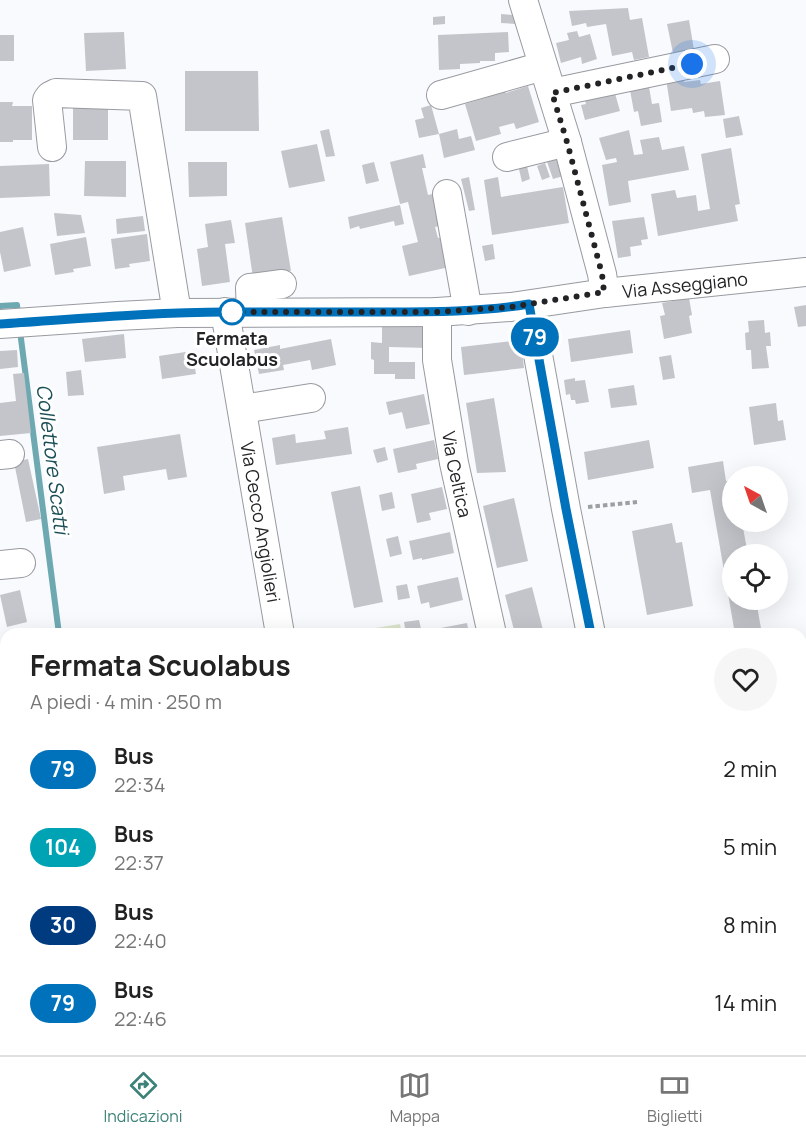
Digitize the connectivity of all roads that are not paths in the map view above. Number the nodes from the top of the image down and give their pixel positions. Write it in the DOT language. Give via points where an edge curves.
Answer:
graph roads {
  1 [pos="523,0"];
  2 [pos="715,59"];
  3 [pos="543,66"];
  4 [pos="552,93"];
  5 [pos="441,96"];
  6 [pos="567,142"];
  7 [pos="52,147"];
  8 [pos="507,157"];
  9 [pos="447,194"];
  10 [pos="806,272"];
  11 [pos="282,284"];
  12 [pos="604,292"];
  13 [pos="529,304"];
  14 [pos="468,311"];
  15 [pos="238,312"];
  16 [pos="438,312"];
  17 [pos="177,313"];
  18 [pos="0,324"];
  19 [pos="311,398"];
  20 [pos="242,409"];
  21 [pos="279,628"];
  22 [pos="491,628"];
  23 [pos="590,628"];
  1 -- 3 [label="street"];
  2 -- 4 [label="street"];
  3 -- 4 [label="street"];
  3 -- 5 [label="street"];
  4 -- 6 [label="street"];
  6 -- 8 [label="street"];
  6 -- 12 [label="street"];
  7 -- 17 [label="street" via="47,100 50,96 142,96"];
  9 -- 14 [label="street"];
  10 -- 12 [label="street, Via Asseggiano"];
  11 -- 15 [label="street" via="250,288"];
  12 -- 13 [label="street, Via Asseggiano"];
  13 -- 14 [label="street, Via Asseggiano"];
  13 -- 23 [label="street"];
  14 -- 16 [label="street, Via Asseggiano"];
  15 -- 16 [label="street, Via Asseggiano"];
  15 -- 17 [label="street, Via Asseggiano"];
  15 -- 20 [label="street, Via Cecco Angiolieri"];
  16 -- 22 [label="street, Via Celtica" via="438,360 452,452"];
  17 -- 18 [label="street, Via Asseggiano"];
  19 -- 20 [label="street"];
  20 -- 21 [label="street, Via Cecco Angiolieri"];
}
